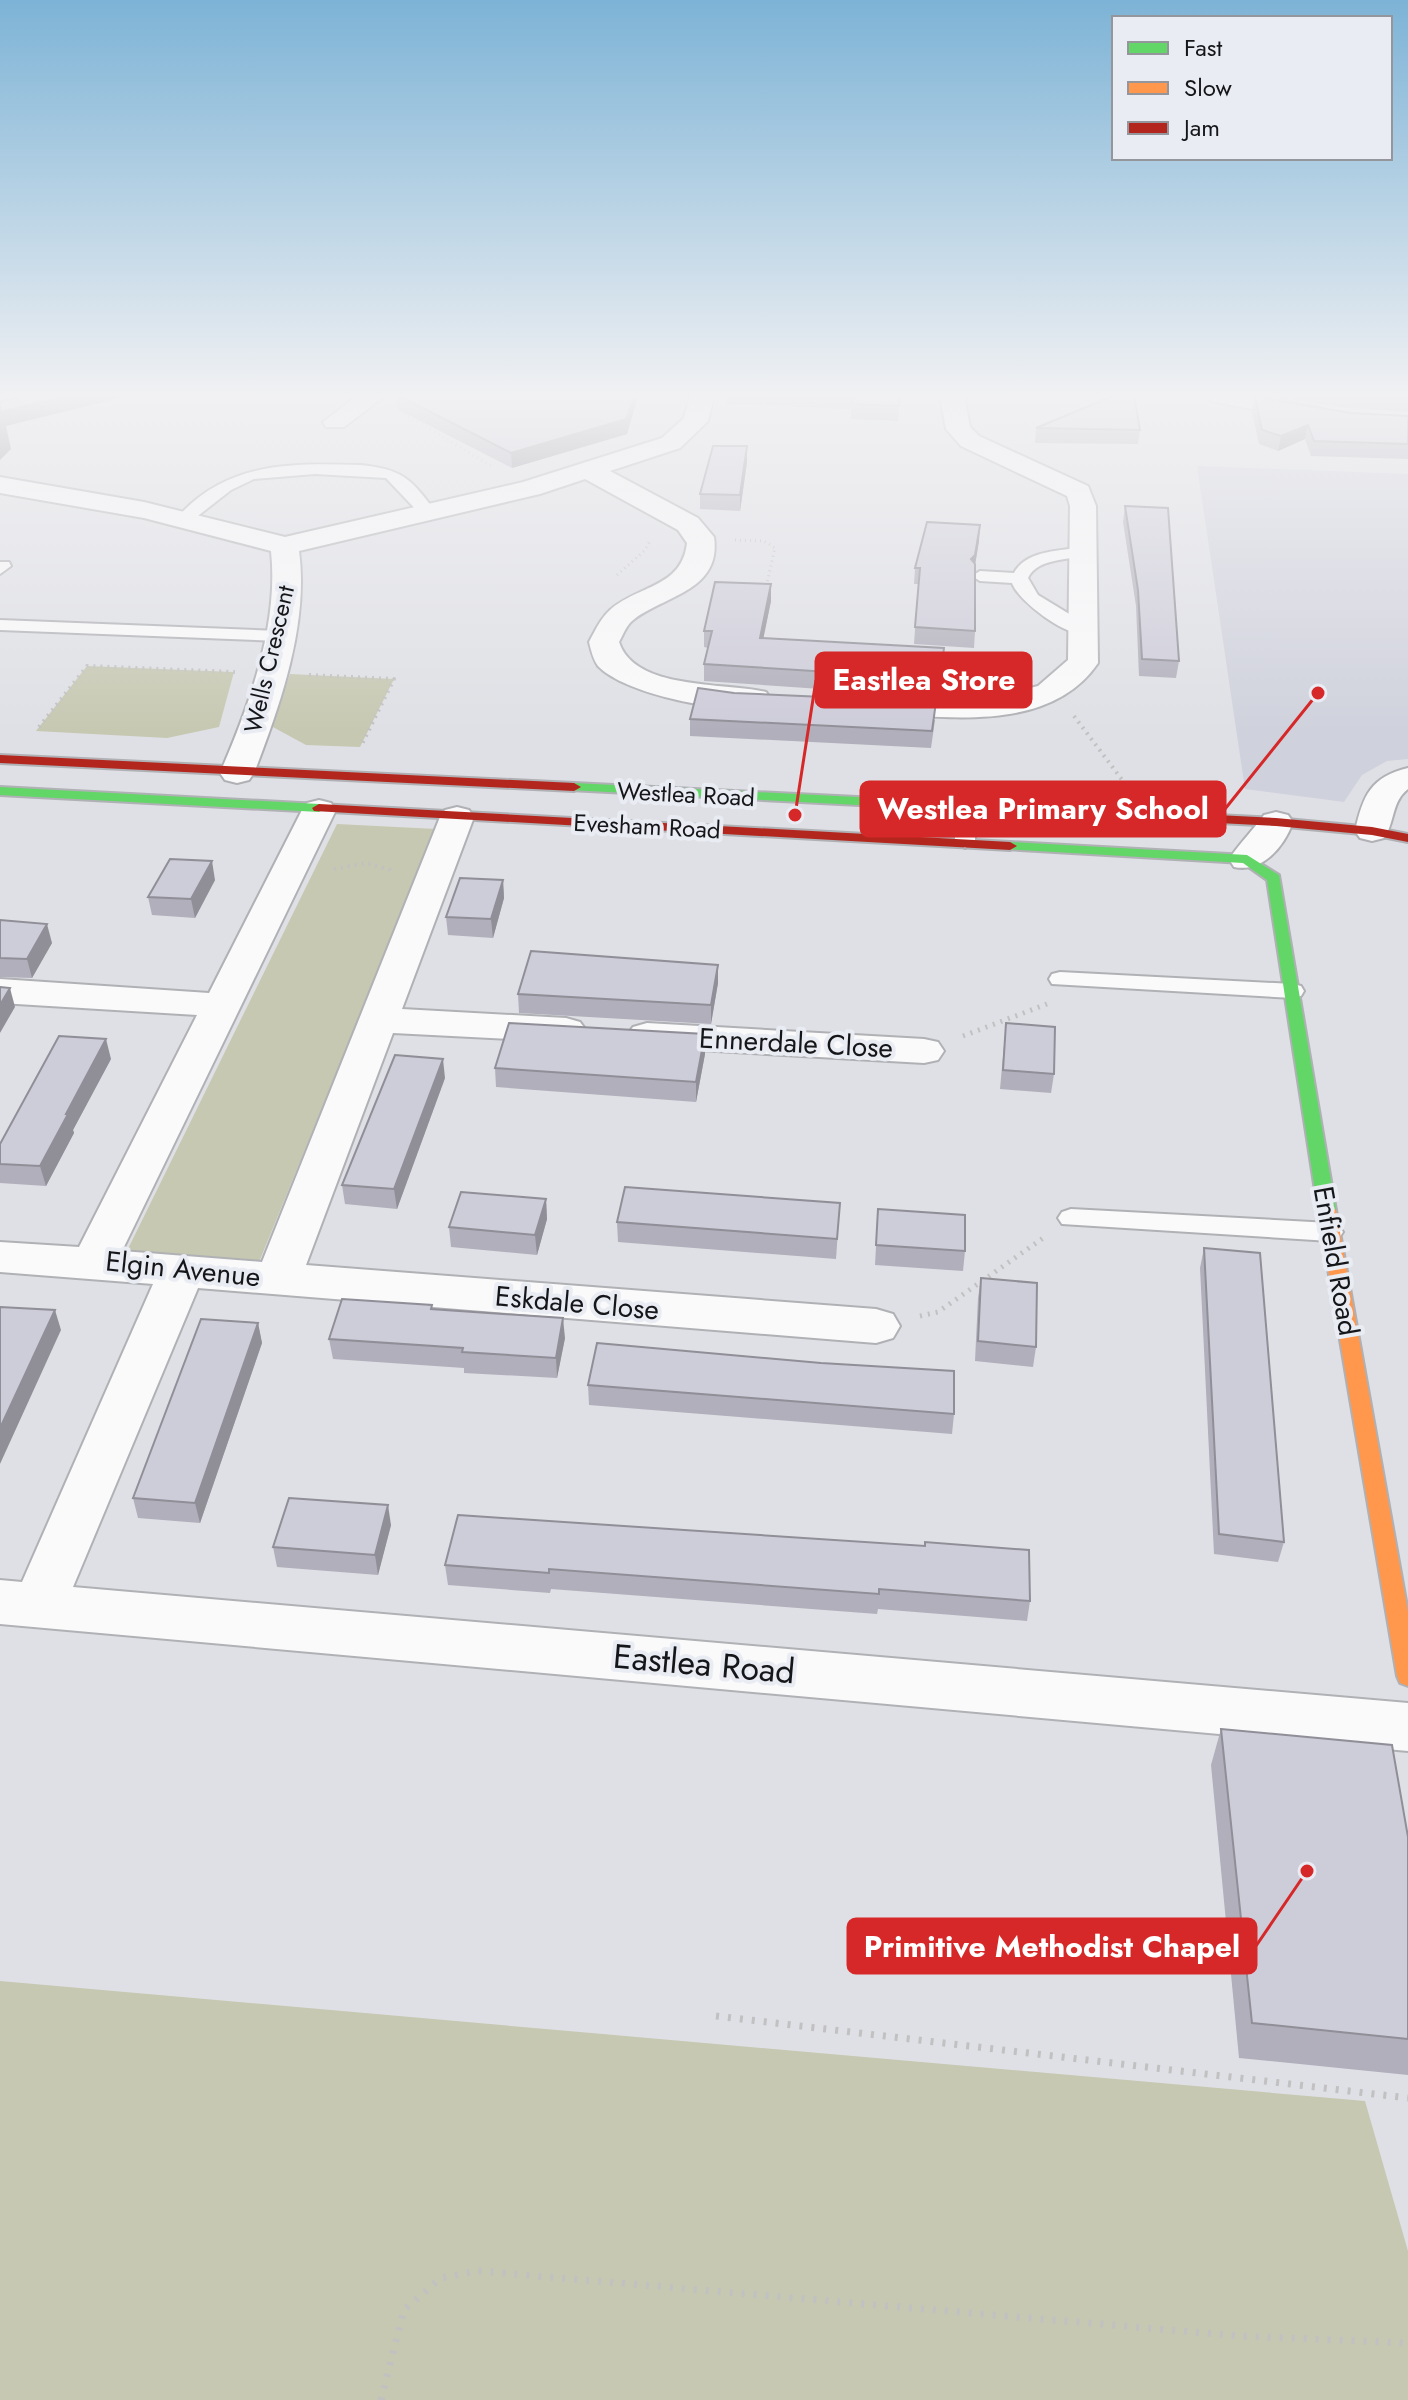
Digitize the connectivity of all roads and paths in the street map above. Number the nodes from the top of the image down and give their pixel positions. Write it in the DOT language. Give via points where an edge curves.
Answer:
graph roads {
  1 [pos="134,508"];
  2 [pos="200,508"];
  3 [pos="424,508"];
  4 [pos="456,508"];
  5 [pos="658,508"];
  6 [pos="1083,508"];
  7 [pos="430,515"];
  8 [pos="184,519"];
  9 [pos="284,546"];
  10 [pos="1083,552"];
  11 [pos="980,576"];
  12 [pos="1018,578"];
  13 [pos="0,625"];
  14 [pos="1083,630"];
  15 [pos="279,636"];
  16 [pos="270,673"];
  17 [pos="1049,693"];
  18 [pos="781,700"];
  19 [pos="844,703"];
  20 [pos="36,731"];
  21 [pos="360,747"];
  22 [pos="0,759"];
  23 [pos="237,773"];
  24 [pos="1408,778"];
  25 [pos="1126,785"];
  26 [pos="0,791"];
  27 [pos="965,808"];
  28 [pos="319,810"];
  29 [pos="457,817"];
  30 [pos="1276,822"];
  31 [pos="1372,831"];
  32 [pos="1408,838"];
  33 [pos="965,842"];
  34 [pos="1247,859"];
  35 [pos="273,902"];
  36 [pos="421,912"];
  37 [pos="1060,979"];
  38 [pos="1089,980"];
  39 [pos="0,991"];
  40 [pos="1293,991"];
  41 [pos="220,1005"];
  42 [pos="381,1020"];
  43 [pos="924,1051"];
  44 [pos="1071,1218"];
  45 [pos="1330,1232"];
  46 [pos="0,1257"];
  47 [pos="93,1264"];
  48 [pos="182,1271"];
  49 [pos="278,1279"];
  50 [pos="876,1326"];
  51 [pos="19,1603"];
  52 [pos="1408,1676"];
  53 [pos="1408,1727"];
  54 [pos="716,2016"];
  55 [pos="1408,2098"];
  56 [pos="1408,2343"];
  57 [pos="381,2400"];
  1 -- 8 [label="street, Wells Crescent"];
  2 -- 8 [label="lane"];
  3 -- 7 [label="lane"];
  4 -- 7 [label="street"];
  5 -- 18 [label="street" via="688,524 702,546 687,579 615,622 606,635 605,652 615,666 635,677 690,692"];
  6 -- 10 [label="street"];
  7 -- 9 [label="street"];
  8 -- 9 [label="street, Wells Crescent"];
  9 -- 15 [label="street, Wells Crescent" via="289,563"];
  10 -- 12 [label="lane" via="1041,560"];
  10 -- 14 [label="street"];
  11 -- 12 [label="lane"];
  12 -- 14 [label="lane" via="1020,587 1043,608"];
  13 -- 15 [label="lane"];
  14 -- 17 [label="street" via="1083,663"];
  15 -- 16 [label="street, Wells Crescent"];
  16 -- 20 [label="path" via="87,666"];
  16 -- 21 [label="path" via="394,679"];
  16 -- 23 [label="street, Wells Crescent"];
  17 -- 19 [label="street" via="986,709"];
  17 -- 25 [label="path" via="1085,727"];
  22 -- 23 [label="street, Westlea Road"];
  23 -- 27 [label="street, Westlea Road"];
  24 -- 31 [label="street" via="1386,788"];
  26 -- 28 [label="street, Evesham Road"];
  27 -- 30 [label="street, Westlea Road"];
  27 -- 33 [label="lane"];
  28 -- 29 [label="street, Evesham Road"];
  28 -- 35 [label="street, Elgin Avenue"];
  29 -- 33 [label="street, Evesham Road"];
  29 -- 36 [label="street, Elgin Avenue"];
  30 -- 31 [label="street, Westlea Road"];
  30 -- 34 [label="street"];
  31 -- 32 [label="street, Westlea Road"];
  33 -- 34 [label="street, Evesham Road"];
  34 -- 40 [label="street, Enfield Road" via="1274,878"];
  35 -- 36 [label="path" via="301,903 325,872 366,863 390,870 404,894 398,911"];
  35 -- 41 [label="street, Elgin Avenue"];
  36 -- 42 [label="street, Elgin Avenue"];
  37 -- 38 [label="lane"];
  38 -- 40 [label="lane"];
  38 -- 43 [label="path" via="1074,993"];
  39 -- 41 [label="street"];
  40 -- 45 [label="street, Enfield Road"];
  41 -- 47 [label="street, Elgin Avenue"];
  42 -- 43 [label="street, Ennerdale Close"];
  42 -- 49 [label="street, Elgin Avenue"];
  44 -- 45 [label="lane"];
  44 -- 50 [label="path" via="938,1312"];
  45 -- 52 [label="street, Enfield Road"];
  46 -- 47 [label="street"];
  47 -- 48 [label="street, Elgin Avenue"];
  48 -- 49 [label="street, Elgin Avenue"];
  48 -- 51 [label="street"];
  49 -- 50 [label="street, Eskdale Close"];
  51 -- 53 [label="street, Eastlea Road"];
  54 -- 55 [label="path"];
  56 -- 57 [label="path" via="1240,2336 478,2271 441,2278 404,2310"];
}
